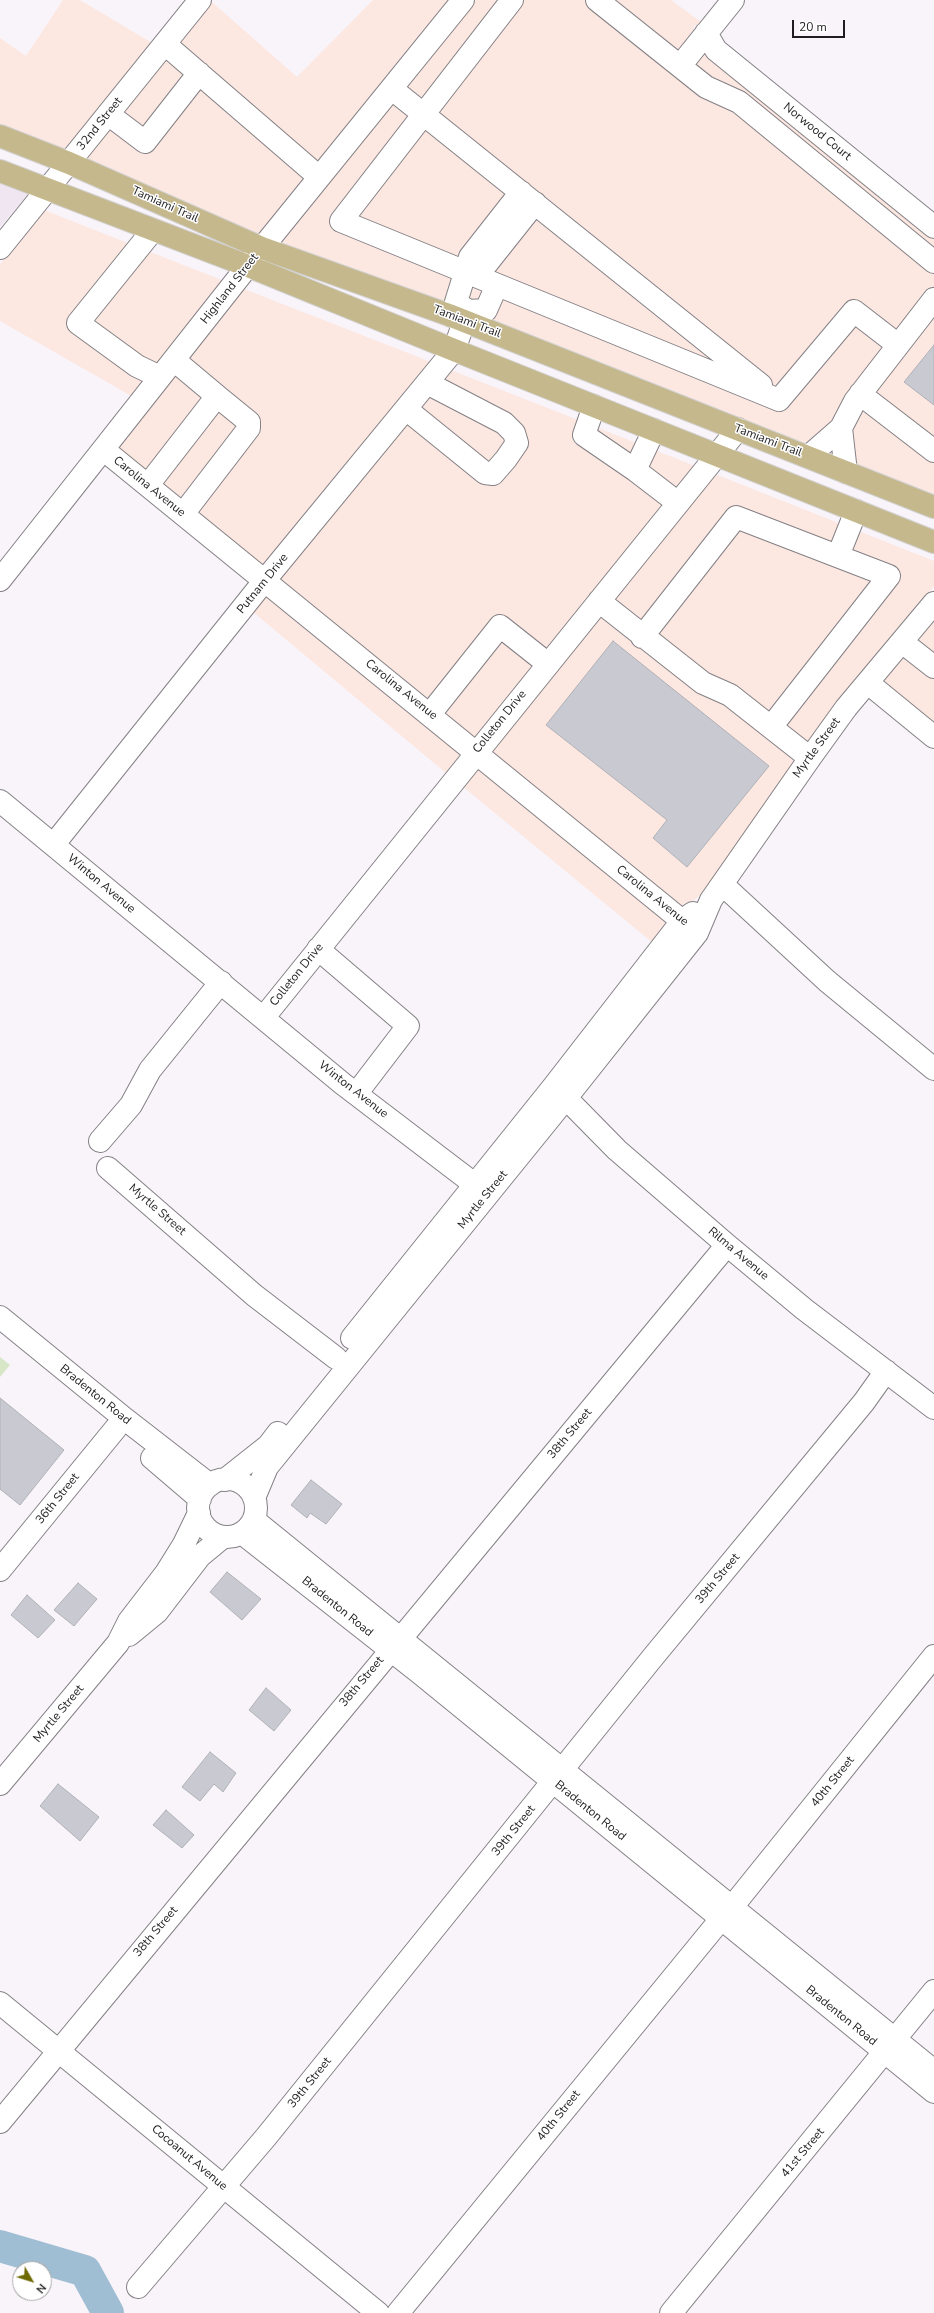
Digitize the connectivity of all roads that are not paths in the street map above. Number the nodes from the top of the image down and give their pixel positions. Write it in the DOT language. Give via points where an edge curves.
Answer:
graph roads {
  1 [pos="200,0"];
  2 [pos="464,0"];
  3 [pos="512,0"];
  4 [pos="597,0"];
  5 [pos="733,0"];
  6 [pos="706,33"];
  7 [pos="164,44"];
  8 [pos="680,66"];
  9 [pos="199,73"];
  10 [pos="392,89"];
  11 [pos="108,114"];
  12 [pos="424,114"];
  13 [pos="0,136"];
  14 [pos="69,163"];
  15 [pos="0,171"];
  16 [pos="319,177"];
  17 [pos="48,190"];
  18 [pos="528,198"];
  19 [pos="934,227"];
  20 [pos="153,230"];
  21 [pos="0,248"];
  22 [pos="262,248"];
  23 [pos="934,262"];
  24 [pos="248,266"];
  25 [pos="472,274"];
  26 [pos="497,285"];
  27 [pos="934,299"];
  28 [pos="466,316"];
  29 [pos="898,345"];
  30 [pos="454,350"];
  31 [pos="174,360"];
  32 [pos="160,378"];
  33 [pos="428,383"];
  34 [pos="860,394"];
  35 [pos="217,396"];
  36 [pos="779,400"];
  37 [pos="594,406"];
  38 [pos="406,409"];
  39 [pos="842,428"];
  40 [pos="738,429"];
  41 [pos="654,430"];
  42 [pos="104,450"];
  43 [pos="934,451"];
  44 [pos="717,455"];
  45 [pos="809,456"];
  46 [pos="635,470"];
  47 [pos="846,472"];
  48 [pos="148,485"];
  49 [pos="678,503"];
  50 [pos="934,507"];
  51 [pos="856,511"];
  52 [pos="183,514"];
  53 [pos="934,542"];
  54 [pos="838,556"];
  55 [pos="0,580"];
  56 [pos="265,580"];
  57 [pos="599,601"];
  58 [pos="934,603"];
  59 [pos="642,637"];
  60 [pos="902,642"];
  61 [pos="548,664"];
  62 [pos="934,667"];
  63 [pos="868,683"];
  64 [pos="430,714"];
  65 [pos="771,727"];
  66 [pos="934,736"];
  67 [pos="476,752"];
  68 [pos="810,758"];
  69 [pos="0,801"];
  70 [pos="54,844"];
  71 [pos="717,893"];
  72 [pos="690,927"];
  73 [pos="318,949"];
  74 [pos="220,982"];
  75 [pos="264,1017"];
  76 [pos="934,1069"];
  77 [pos="560,1092"];
  78 [pos="356,1094"];
  79 [pos="100,1142"];
  80 [pos="108,1168"];
  81 [pos="481,1189"];
  82 [pos="727,1245"];
  83 [pos="0,1317"];
  84 [pos="0,1335"];
  85 [pos="336,1358"];
  86 [pos="886,1371"];
  87 [pos="934,1408"];
  88 [pos="116,1428"];
  89 [pos="208,1494"];
  90 [pos="254,1498"];
  91 [pos="240,1530"];
  92 [pos="0,1570"];
  93 [pos="118,1643"];
  94 [pos="396,1644"];
  95 [pos="934,1656"];
  96 [pos="558,1775"];
  97 [pos="0,1784"];
  98 [pos="727,1913"];
  99 [pos="934,1991"];
  100 [pos="0,2003"];
  101 [pos="890,2046"];
  102 [pos="58,2050"];
  103 [pos="934,2071"];
  104 [pos="934,2092"];
  105 [pos="0,2122"];
  106 [pos="223,2186"];
  107 [pos="138,2287"];
  108 [pos="378,2313"];
  109 [pos="398,2313"];
  110 [pos="671,2313"];
  1 -- 7 [label="street, 32nd Street"];
  2 -- 10 [label="street, Highland Street"];
  3 -- 12 [label="street"];
  4 -- 8 [label="street"];
  5 -- 6 [label="street"];
  6 -- 8 [label="street"];
  6 -- 19 [label="street, Norwood Court" via="716,50"];
  7 -- 9 [label="street"];
  7 -- 11 [label="street, 32nd Street"];
  8 -- 23 [label="street" via="706,87 739,102"];
  9 -- 11 [label="street" via="145,142"];
  9 -- 16 [label="street"];
  10 -- 12 [label="street"];
  10 -- 16 [label="street, Highland Street"];
  11 -- 14 [label="street, 32nd Street"];
  12 -- 18 [label="street"];
  12 -- 25 [label="street" via="341,221"];
  13 -- 14 [label="main road, Tamiami Trail"];
  14 -- 17 [label="street, 32nd Street"];
  14 -- 22 [label="main road, Tamiami Trail"];
  15 -- 17 [label="main road"];
  16 -- 22 [label="street, Highland Street"];
  17 -- 20 [label="main road"];
  17 -- 21 [label="street, 32nd Street"];
  18 -- 25 [label="street" via="470,257"];
  18 -- 36 [label="street"];
  20 -- 24 [label="main road"];
  20 -- 32 [label="street" via="78,323 137,366"];
  22 -- 24 [label="street, Highland Street"];
  22 -- 28 [label="main road, Tamiami Trail"];
  24 -- 30 [label="main road"];
  24 -- 31 [label="street, Highland Street"];
  25 -- 26 [label="street"];
  25 -- 28 [label="street" via="456,302"];
  26 -- 28 [label="street" via="486,310"];
  26 -- 36 [label="street"];
  27 -- 29 [label="street"];
  28 -- 30 [label="street, Putnam Drive"];
  28 -- 40 [label="main road, Tamiami Trail"];
  29 -- 34 [label="street"];
  29 -- 36 [label="street" via="854,311"];
  30 -- 33 [label="street, Putnam Drive"];
  30 -- 37 [label="main road"];
  31 -- 32 [label="street, Highland Street"];
  31 -- 35 [label="street"];
  32 -- 42 [label="street, Highland Street"];
  33 -- 38 [label="street, Putnam Drive"];
  33 -- 38 [label="street" via="504,423 514,433 517,443 506,459 493,474 485,473"];
  34 -- 39 [label="street"];
  34 -- 43 [label="street"];
  35 -- 48 [label="street"];
  35 -- 52 [label="street" via="249,422 249,428"];
  37 -- 41 [label="main road"];
  37 -- 46 [label="street" via="584,435"];
  38 -- 56 [label="street, Putnam Drive"];
  39 -- 45 [label="street"];
  39 -- 47 [label="street"];
  40 -- 44 [label="street, Colleton Drive"];
  40 -- 45 [label="main road, Tamiami Trail"];
  41 -- 44 [label="main road"];
  41 -- 46 [label="street"];
  42 -- 48 [label="street, Carolina Avenue"];
  42 -- 55 [label="street, Highland Street"];
  44 -- 49 [label="street, Colleton Drive"];
  44 -- 51 [label="main road"];
  45 -- 47 [label="main road, Tamiami Trail"];
  46 -- 49 [label="street"];
  47 -- 50 [label="main road, Tamiami Trail"];
  48 -- 52 [label="street, Carolina Avenue"];
  49 -- 57 [label="street, Colleton Drive"];
  51 -- 53 [label="main road"];
  51 -- 54 [label="street"];
  52 -- 56 [label="street, Carolina Avenue"];
  54 -- 59 [label="street" via="736,517"];
  54 -- 65 [label="street" via="889,576"];
  56 -- 64 [label="street, Carolina Avenue"];
  56 -- 70 [label="street, Putnam Drive"];
  57 -- 59 [label="street"];
  57 -- 61 [label="street, Colleton Drive"];
  58 -- 60 [label="street, Myrtle Street"];
  59 -- 65 [label="street" via="703,683 730,695"];
  60 -- 62 [label="street"];
  60 -- 63 [label="street, Myrtle Street"];
  61 -- 64 [label="street" via="500,626"];
  61 -- 67 [label="street, Colleton Drive"];
  63 -- 66 [label="street"];
  63 -- 68 [label="street, Myrtle Street" via="846,708"];
  64 -- 67 [label="street, Carolina Avenue"];
  65 -- 68 [label="street"];
  67 -- 72 [label="street, Carolina Avenue"];
  67 -- 73 [label="street, Colleton Drive"];
  68 -- 71 [label="street, Myrtle Street"];
  69 -- 70 [label="street, Winton Avenue"];
  70 -- 74 [label="street, Winton Avenue"];
  71 -- 72 [label="street, Myrtle Street"];
  71 -- 76 [label="street"];
  72 -- 77 [label="street, Myrtle Street"];
  73 -- 75 [label="street, Colleton Drive"];
  73 -- 78 [label="street" via="408,1026"];
  74 -- 75 [label="street, Winton Avenue"];
  74 -- 79 [label="street" via="150,1070 132,1105"];
  75 -- 78 [label="street, Winton Avenue"];
  77 -- 81 [label="street, Myrtle Street"];
  77 -- 82 [label="street, Rilma Avenue" via="617,1150"];
  78 -- 81 [label="street, Winton Avenue"];
  80 -- 85 [label="street, Myrtle Street" via="254,1295"];
  81 -- 85 [label="street, Myrtle Street"];
  81 -- 90 [label="street, Myrtle Street" via="267,1468"];
  82 -- 86 [label="street, Rilma Avenue" via="804,1309"];
  82 -- 94 [label="street, 38th Street"];
  83 -- 89 [label="street, Bradenton Road" via="125,1419"];
  84 -- 88 [label="street, Bradenton Road"];
  85 -- 89 [label="street, Myrtle Street" via="268,1446"];
  86 -- 87 [label="street, Rilma Avenue"];
  86 -- 96 [label="street, 39th Street" via="864,1402"];
  88 -- 89 [label="street, Bradenton Road"];
  88 -- 92 [label="street, 36th Street"];
  89 -- 90 [label="street, Bradenton Road" via="237,1481 245,1485"];
  89 -- 91 [label="street, Bradenton Road" via="203,1525 209,1531"];
  89 -- 93 [label="street, Myrtle Street" via="184,1544 166,1573 129,1621"];
  90 -- 91 [label="street" via="256,1510"];
  91 -- 93 [label="street, Myrtle Street" via="200,1556 157,1612"];
  91 -- 94 [label="street, Bradenton Road"];
  93 -- 97 [label="street, Myrtle Street"];
  94 -- 96 [label="street, Bradenton Road"];
  94 -- 102 [label="street, 38th Street"];
  95 -- 98 [label="street, 40th Street"];
  96 -- 98 [label="street, Bradenton Road"];
  96 -- 106 [label="street, 39th Street" via="266,2137"];
  98 -- 101 [label="street, Bradenton Road"];
  98 -- 109 [label="street, 40th Street"];
  99 -- 101 [label="street, 41st Street"];
  100 -- 102 [label="street, Cocoanut Avenue"];
  101 -- 103 [label="street, Bradenton Road"];
  101 -- 104 [label="street, Bradenton Road"];
  101 -- 110 [label="street, 41st Street"];
  102 -- 105 [label="street, 38th Street"];
  102 -- 106 [label="street, Cocoanut Avenue"];
  106 -- 107 [label="street, 39th Street"];
  106 -- 108 [label="street, Cocoanut Avenue"];
}
